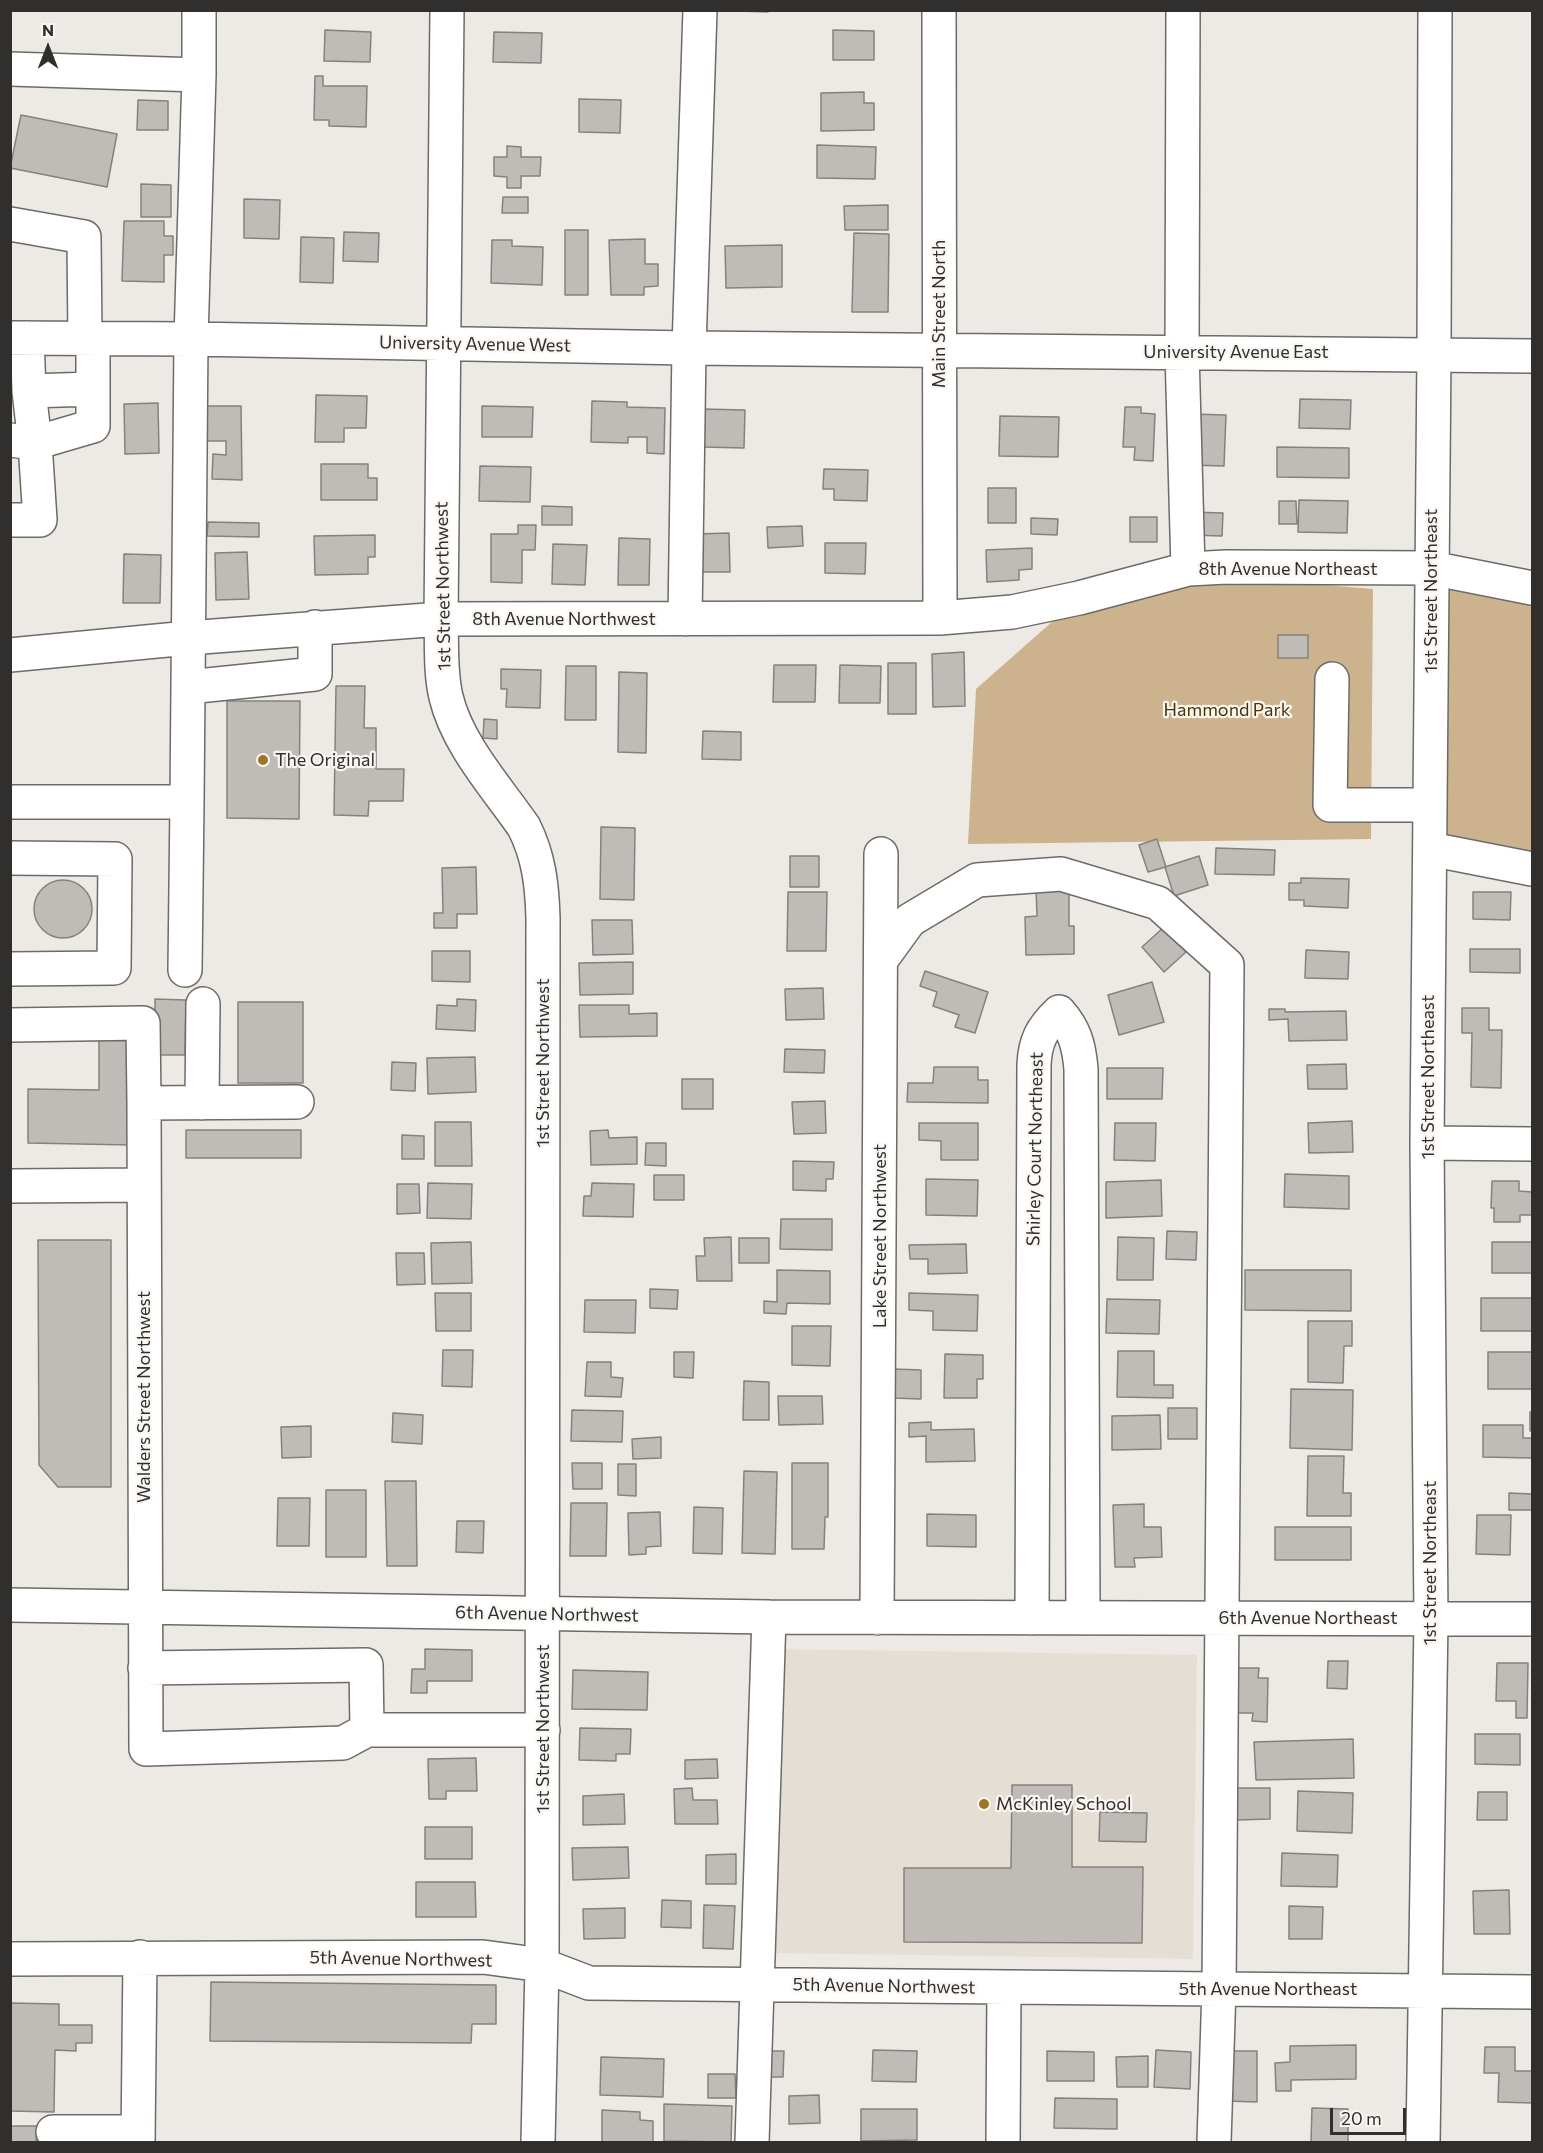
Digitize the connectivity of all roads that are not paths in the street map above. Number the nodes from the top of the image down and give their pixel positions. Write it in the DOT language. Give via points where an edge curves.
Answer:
graph roads {
  1 [pos="199,10"];
  2 [pos="447,10"];
  3 [pos="700,10"];
  4 [pos="939,10"];
  5 [pos="1183,10"];
  6 [pos="1435,10"];
  7 [pos="10,69"];
  8 [pos="199,75"];
  9 [pos="10,224"];
  10 [pos="19,338"];
  11 [pos="191,339"];
  12 [pos="89,340"];
  13 [pos="443,344"];
  14 [pos="689,348"];
  15 [pos="939,350"];
  16 [pos="1182,352"];
  17 [pos="1434,354"];
  18 [pos="1533,356"];
  19 [pos="93,389"];
  20 [pos="29,391"];
  21 [pos="23,442"];
  22 [pos="10,520"];
  23 [pos="1431,568"];
  24 [pos="1188,569"];
  25 [pos="1533,588"];
  26 [pos="685,618"];
  27 [pos="940,618"];
  28 [pos="441,619"];
  29 [pos="315,627"];
  30 [pos="188,638"];
  31 [pos="10,655"];
  32 [pos="1332,679"];
  33 [pos="188,687"];
  34 [pos="10,802"];
  35 [pos="187,802"];
  36 [pos="1430,804"];
  37 [pos="1430,849"];
  38 [pos="882,854"];
  39 [pos="10,858"];
  40 [pos="1533,869"];
  41 [pos="881,960"];
  42 [pos="10,969"];
  43 [pos="185,970"];
  44 [pos="203,1004"];
  45 [pos="10,1025"];
  46 [pos="297,1102"];
  47 [pos="144,1103"];
  48 [pos="202,1103"];
  49 [pos="1427,1143"];
  50 [pos="1533,1144"];
  51 [pos="143,1185"];
  52 [pos="10,1186"];
  53 [pos="10,1605"];
  54 [pos="145,1608"];
  55 [pos="543,1615"];
  56 [pos="769,1617"];
  57 [pos="877,1618"];
  58 [pos="1032,1618"];
  59 [pos="1083,1618"];
  60 [pos="1222,1618"];
  61 [pos="1431,1619"];
  62 [pos="1533,1619"];
  63 [pos="145,1668"];
  64 [pos="367,1730"];
  65 [pos="543,1730"];
  66 [pos="140,1957"];
  67 [pos="10,1959"];
  68 [pos="542,1965"];
  69 [pos="757,1984"];
  70 [pos="1004,1988"];
  71 [pos="1219,1988"];
  72 [pos="1424,1990"];
  73 [pos="1533,1992"];
  74 [pos="53,2132"];
  75 [pos="138,2137"];
  76 [pos="538,2142"];
  77 [pos="752,2142"];
  78 [pos="1003,2142"];
  79 [pos="1215,2142"];
  80 [pos="1423,2142"];
  1 -- 8 [label="street"];
  2 -- 13 [label="street, 1st Street Northwest"];
  3 -- 14 [label="street"];
  4 -- 15 [label="street, Main Street North"];
  5 -- 16 [label="street"];
  6 -- 17 [label="street, 1st Street Northeast"];
  7 -- 8 [label="street"];
  8 -- 11 [label="street"];
  9 -- 12 [label="street" via="84,237"];
  10 -- 12 [label="street, University Avenue West"];
  10 -- 20 [label="street"];
  11 -- 12 [label="street, University Avenue West"];
  11 -- 13 [label="street, University Avenue West"];
  11 -- 30 [label="street"];
  12 -- 19 [label="street"];
  13 -- 14 [label="street, University Avenue West"];
  13 -- 28 [label="street, 1st Street Northwest"];
  14 -- 15 [label="street, University Avenue West"];
  14 -- 26 [label="street"];
  15 -- 16 [label="street, University Avenue East"];
  15 -- 27 [label="street, Main Street North"];
  16 -- 17 [label="street, University Avenue East"];
  16 -- 24 [label="street"];
  17 -- 18 [label="street, University Avenue East"];
  17 -- 23 [label="street, 1st Street Northeast"];
  19 -- 20 [label="street"];
  19 -- 21 [label="street" via="93,426"];
  20 -- 21 [label="street"];
  21 -- 22 [label="street" via="40,520"];
  23 -- 24 [label="street, 8th Avenue Northeast"];
  23 -- 25 [label="street, 8th Avenue Northeast"];
  23 -- 36 [label="street, 1st Street Northeast"];
  24 -- 27 [label="street, 8th Avenue Northeast" via="1012,612"];
  26 -- 27 [label="street, 8th Avenue Northwest"];
  26 -- 28 [label="street, 8th Avenue Northwest"];
  28 -- 29 [label="street, 8th Avenue Northwest"];
  28 -- 55 [label="street, 1st Street Northwest" via="442,670 451,714 466,745 524,827 541,875"];
  29 -- 30 [label="street, 8th Avenue Northwest"];
  29 -- 33 [label="street" via="315,674"];
  30 -- 31 [label="street, 8th Avenue Northwest"];
  30 -- 33 [label="street"];
  32 -- 36 [label="street" via="1330,804"];
  33 -- 35 [label="street"];
  34 -- 35 [label="street"];
  35 -- 43 [label="street"];
  36 -- 37 [label="street, 1st Street Northeast"];
  37 -- 40 [label="street"];
  37 -- 49 [label="street, 1st Street Northeast"];
  38 -- 41 [label="street, Lake Street Northwest"];
  39 -- 42 [label="street" via="115,859 114,968"];
  41 -- 57 [label="street, Lake Street Northwest"];
  41 -- 60 [label="street" via="910,920 977,880 1061,874 1158,903 1227,965"];
  44 -- 48 [label="street"];
  45 -- 47 [label="street, Walders Street Northwest" via="143,1023"];
  46 -- 48 [label="street"];
  47 -- 48 [label="street"];
  47 -- 51 [label="street, Walders Street Northwest"];
  49 -- 50 [label="street"];
  49 -- 61 [label="street, 1st Street Northeast"];
  51 -- 52 [label="street"];
  51 -- 54 [label="street, Walders Street Northwest"];
  53 -- 54 [label="street, 6th Avenue Northwest"];
  54 -- 55 [label="street, 6th Avenue Northwest"];
  54 -- 63 [label="street, Walders Street Northwest"];
  55 -- 56 [label="street, 6th Avenue Northwest"];
  55 -- 65 [label="street, 1st Street Northwest"];
  56 -- 57 [label="street, 6th Avenue Northwest"];
  56 -- 69 [label="street"];
  57 -- 58 [label="street, 6th Avenue Northwest"];
  58 -- 59 [label="street, 6th Avenue Northwest"];
  58 -- 59 [label="street, Shirley Court Northeast" via="1034,1065 1039,1036 1059,1012 1077,1039 1081,1069"];
  59 -- 60 [label="street, 6th Avenue Northeast"];
  60 -- 61 [label="street, 6th Avenue Northeast"];
  60 -- 71 [label="street"];
  61 -- 62 [label="street, 6th Avenue Northeast"];
  61 -- 72 [label="street, 1st Street Northeast"];
  63 -- 64 [label="street" via="366,1665"];
  63 -- 64 [label="street, Walders Street Northwest" via="146,1749 343,1743"];
  64 -- 65 [label="street"];
  65 -- 68 [label="street, 1st Street Northwest"];
  66 -- 67 [label="street, 5th Avenue Northwest"];
  66 -- 68 [label="street, 5th Avenue Northwest" via="483,1957"];
  66 -- 75 [label="street"];
  68 -- 69 [label="street, 5th Avenue Northwest" via="589,1983"];
  68 -- 76 [label="street, 1st Street Northwest"];
  69 -- 70 [label="street, 5th Avenue Northwest"];
  69 -- 77 [label="street"];
  70 -- 71 [label="street, 5th Avenue Northeast"];
  70 -- 78 [label="street"];
  71 -- 72 [label="street, 5th Avenue Northeast"];
  71 -- 79 [label="street"];
  72 -- 73 [label="street, 5th Avenue Northeast"];
  72 -- 80 [label="street, 1st Street Northeast"];
  74 -- 75 [label="street"];
}
